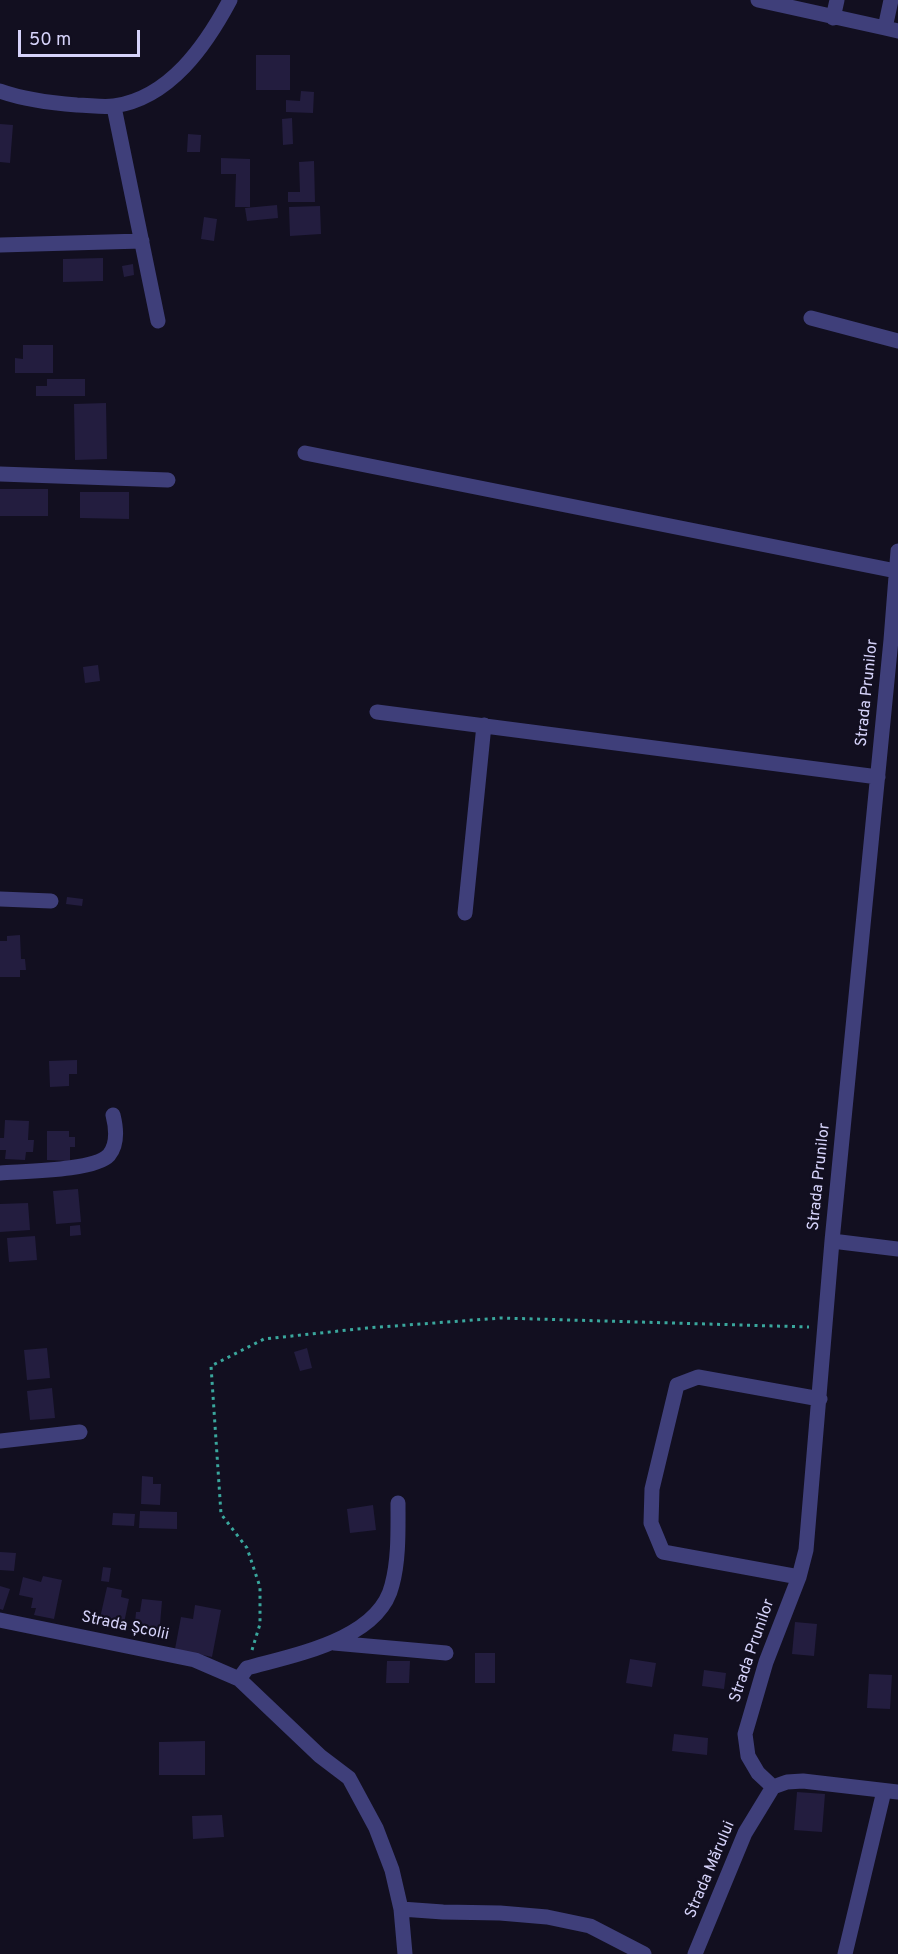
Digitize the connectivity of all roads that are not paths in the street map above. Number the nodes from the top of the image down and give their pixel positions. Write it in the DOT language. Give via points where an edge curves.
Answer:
graph roads {
  1 [pos="230,0"];
  2 [pos="758,0"];
  3 [pos="837,0"];
  4 [pos="891,0"];
  5 [pos="833,18"];
  6 [pos="891,30"];
  7 [pos="0,91"];
  8 [pos="114,106"];
  9 [pos="142,241"];
  10 [pos="0,245"];
  11 [pos="812,318"];
  12 [pos="158,321"];
  13 [pos="898,342"];
  14 [pos="305,453"];
  15 [pos="0,474"];
  16 [pos="168,480"];
  17 [pos="898,551"];
  18 [pos="897,571"];
  19 [pos="895,640"];
  20 [pos="377,712"];
  21 [pos="484,725"];
  22 [pos="878,777"];
  23 [pos="0,899"];
  24 [pos="51,901"];
  25 [pos="465,914"];
  26 [pos="113,1115"];
  27 [pos="0,1173"];
  28 [pos="832,1241"];
  29 [pos="898,1249"];
  30 [pos="820,1400"];
  31 [pos="80,1432"];
  32 [pos="0,1441"];
  33 [pos="399,1503"];
  34 [pos="800,1577"];
  35 [pos="0,1620"];
  36 [pos="334,1643"];
  37 [pos="446,1653"];
  38 [pos="243,1673"];
  39 [pos="773,1787"];
  40 [pos="891,1791"];
  41 [pos="401,1909"];
  42 [pos="405,1954"];
  43 [pos="644,1954"];
  44 [pos="695,1954"];
  45 [pos="845,1954"];
  1 -- 8 [label="street" via="187,65 143,97"];
  2 -- 5 [label="street"];
  3 -- 5 [label="street"];
  4 -- 6 [label="street"];
  5 -- 6 [label="street"];
  7 -- 8 [label="street" via="54,104"];
  8 -- 9 [label="street"];
  9 -- 10 [label="street"];
  9 -- 12 [label="street"];
  11 -- 13 [label="street"];
  14 -- 18 [label="street"];
  15 -- 16 [label="street"];
  17 -- 18 [label="street, Strada Prunilor"];
  18 -- 19 [label="street, Strada Prunilor"];
  19 -- 22 [label="street, Strada Prunilor"];
  20 -- 21 [label="street"];
  21 -- 22 [label="street"];
  21 -- 25 [label="street"];
  22 -- 28 [label="street, Strada Prunilor"];
  23 -- 24 [label="street"];
  26 -- 27 [label="street" via="115,1142 108,1156 86,1166"];
  28 -- 29 [label="street"];
  28 -- 30 [label="street, Strada Prunilor"];
  30 -- 34 [label="street, Strada Prunilor"];
  30 -- 34 [label="street" via="698,1377 677,1385 652,1489 651,1523 663,1552"];
  31 -- 32 [label="street"];
  33 -- 36 [label="street" via="392,1587 382,1606 367,1621"];
  34 -- 39 [label="street, Strada Prunilor" via="766,1662 745,1734 748,1756"];
  35 -- 38 [label="street, Strada Școlii"];
  36 -- 37 [label="street"];
  36 -- 38 [label="street"];
  38 -- 41 [label="street" via="320,1756 349,1778 376,1828"];
  39 -- 40 [label="street" via="803,1781"];
  39 -- 44 [label="street, Strada Mărului" via="744,1833"];
  40 -- 45 [label="street"];
  41 -- 42 [label="street"];
  41 -- 43 [label="street" via="547,1917 590,1926"];
}
